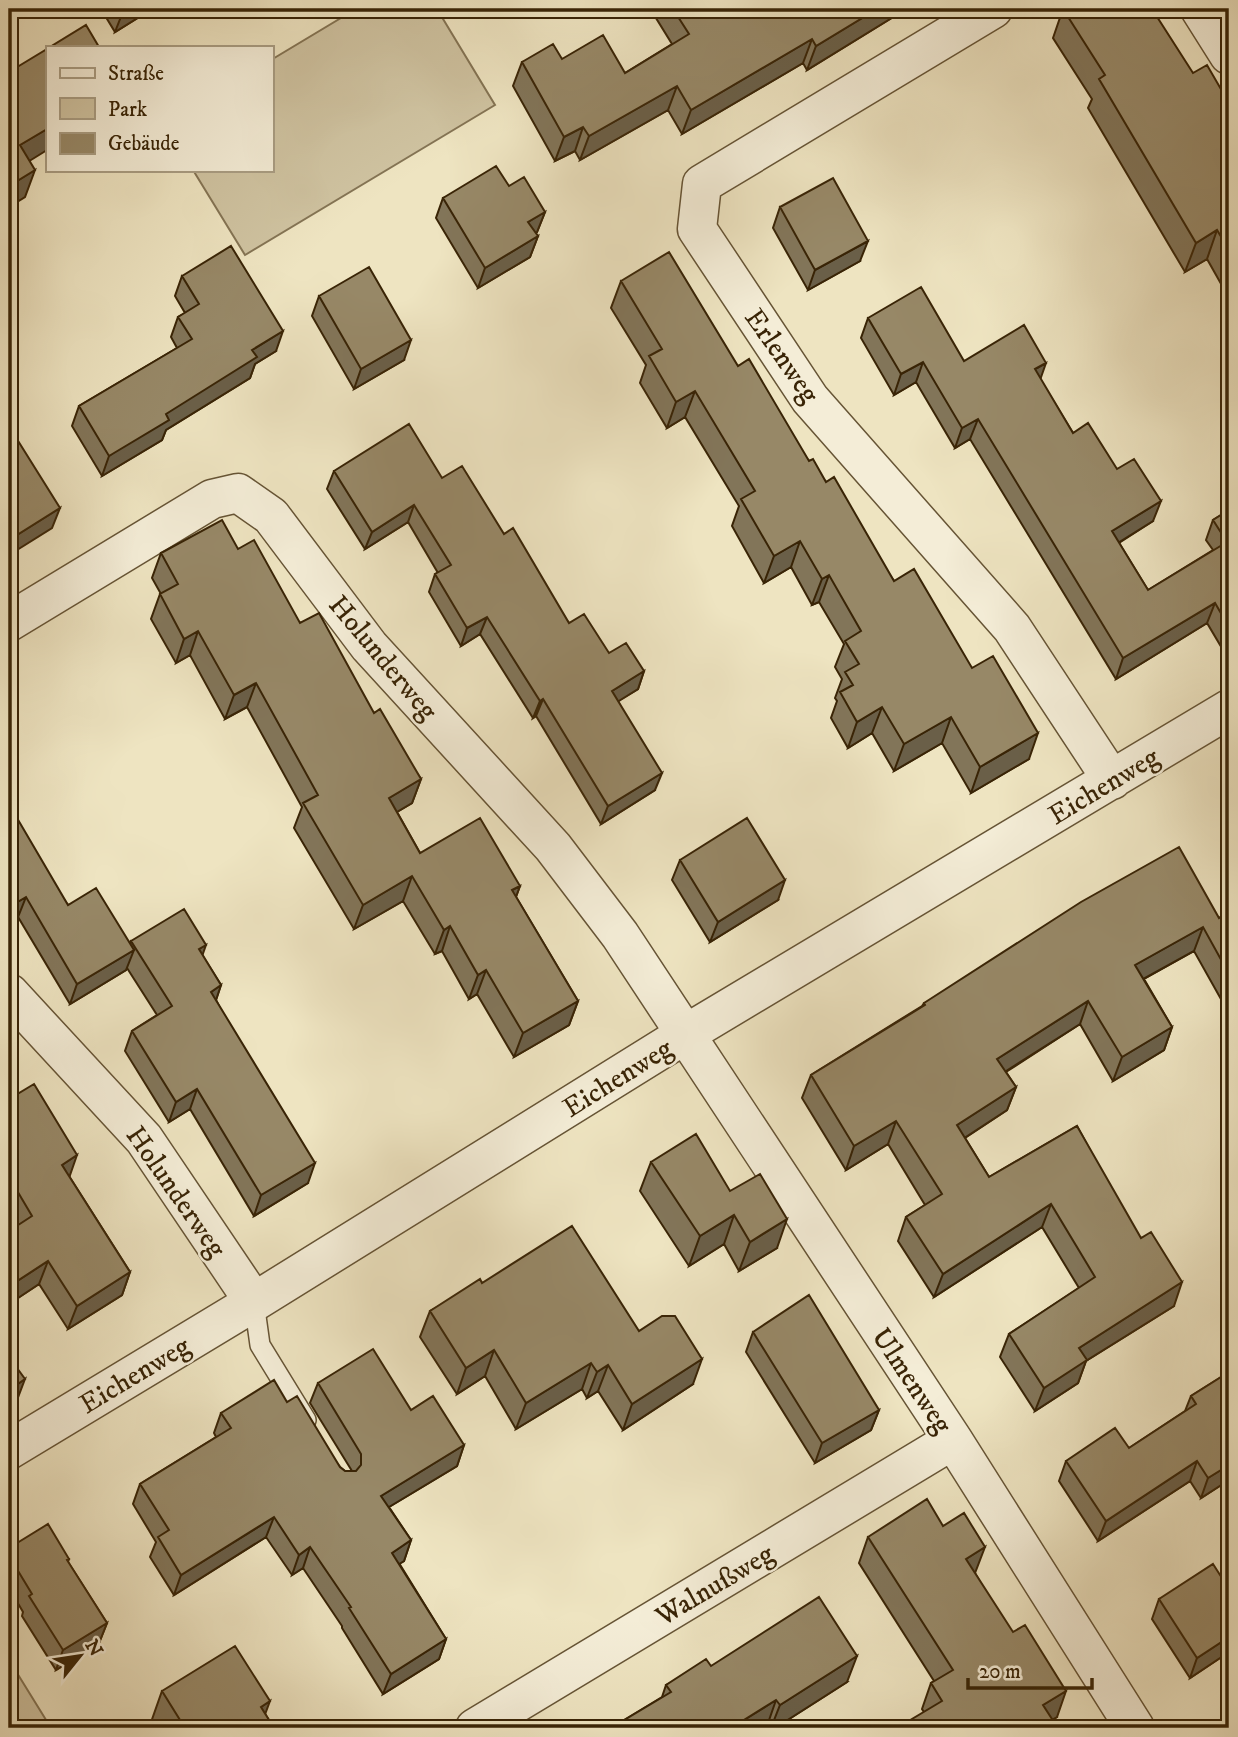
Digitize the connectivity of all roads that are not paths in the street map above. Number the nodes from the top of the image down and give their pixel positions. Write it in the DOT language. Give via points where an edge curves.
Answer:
graph roads {
  1 [pos="993,9"];
  2 [pos="1200,9"];
  3 [pos="1229,55"];
  4 [pos="9,622"];
  5 [pos="1229,709"];
  6 [pos="1112,780"];
  7 [pos="9,993"];
  8 [pos="684,1035"];
  9 [pos="254,1302"];
  10 [pos="316,1435"];
  11 [pos="953,1440"];
  12 [pos="9,1450"];
  13 [pos="475,1728"];
  14 [pos="1135,1728"];
  1 -- 6 [label="street, Erlenweg" via="702,184 697,229 810,398 1012,628"];
  2 -- 3 [label="street"];
  4 -- 8 [label="street, Holunderweg" via="212,499 238,494 271,516 369,646 553,847 620,935"];
  5 -- 6 [label="street, Eichenweg"];
  6 -- 8 [label="street, Eichenweg"];
  7 -- 9 [label="street, Holunderweg" via="145,1139"];
  8 -- 9 [label="street, Eichenweg"];
  8 -- 11 [label="street, Ulmenweg"];
  9 -- 10 [label="lane" via="260,1345"];
  9 -- 12 [label="street, Eichenweg"];
  11 -- 13 [label="street, Walnußweg"];
  11 -- 14 [label="street, Ulmenweg"];
}
